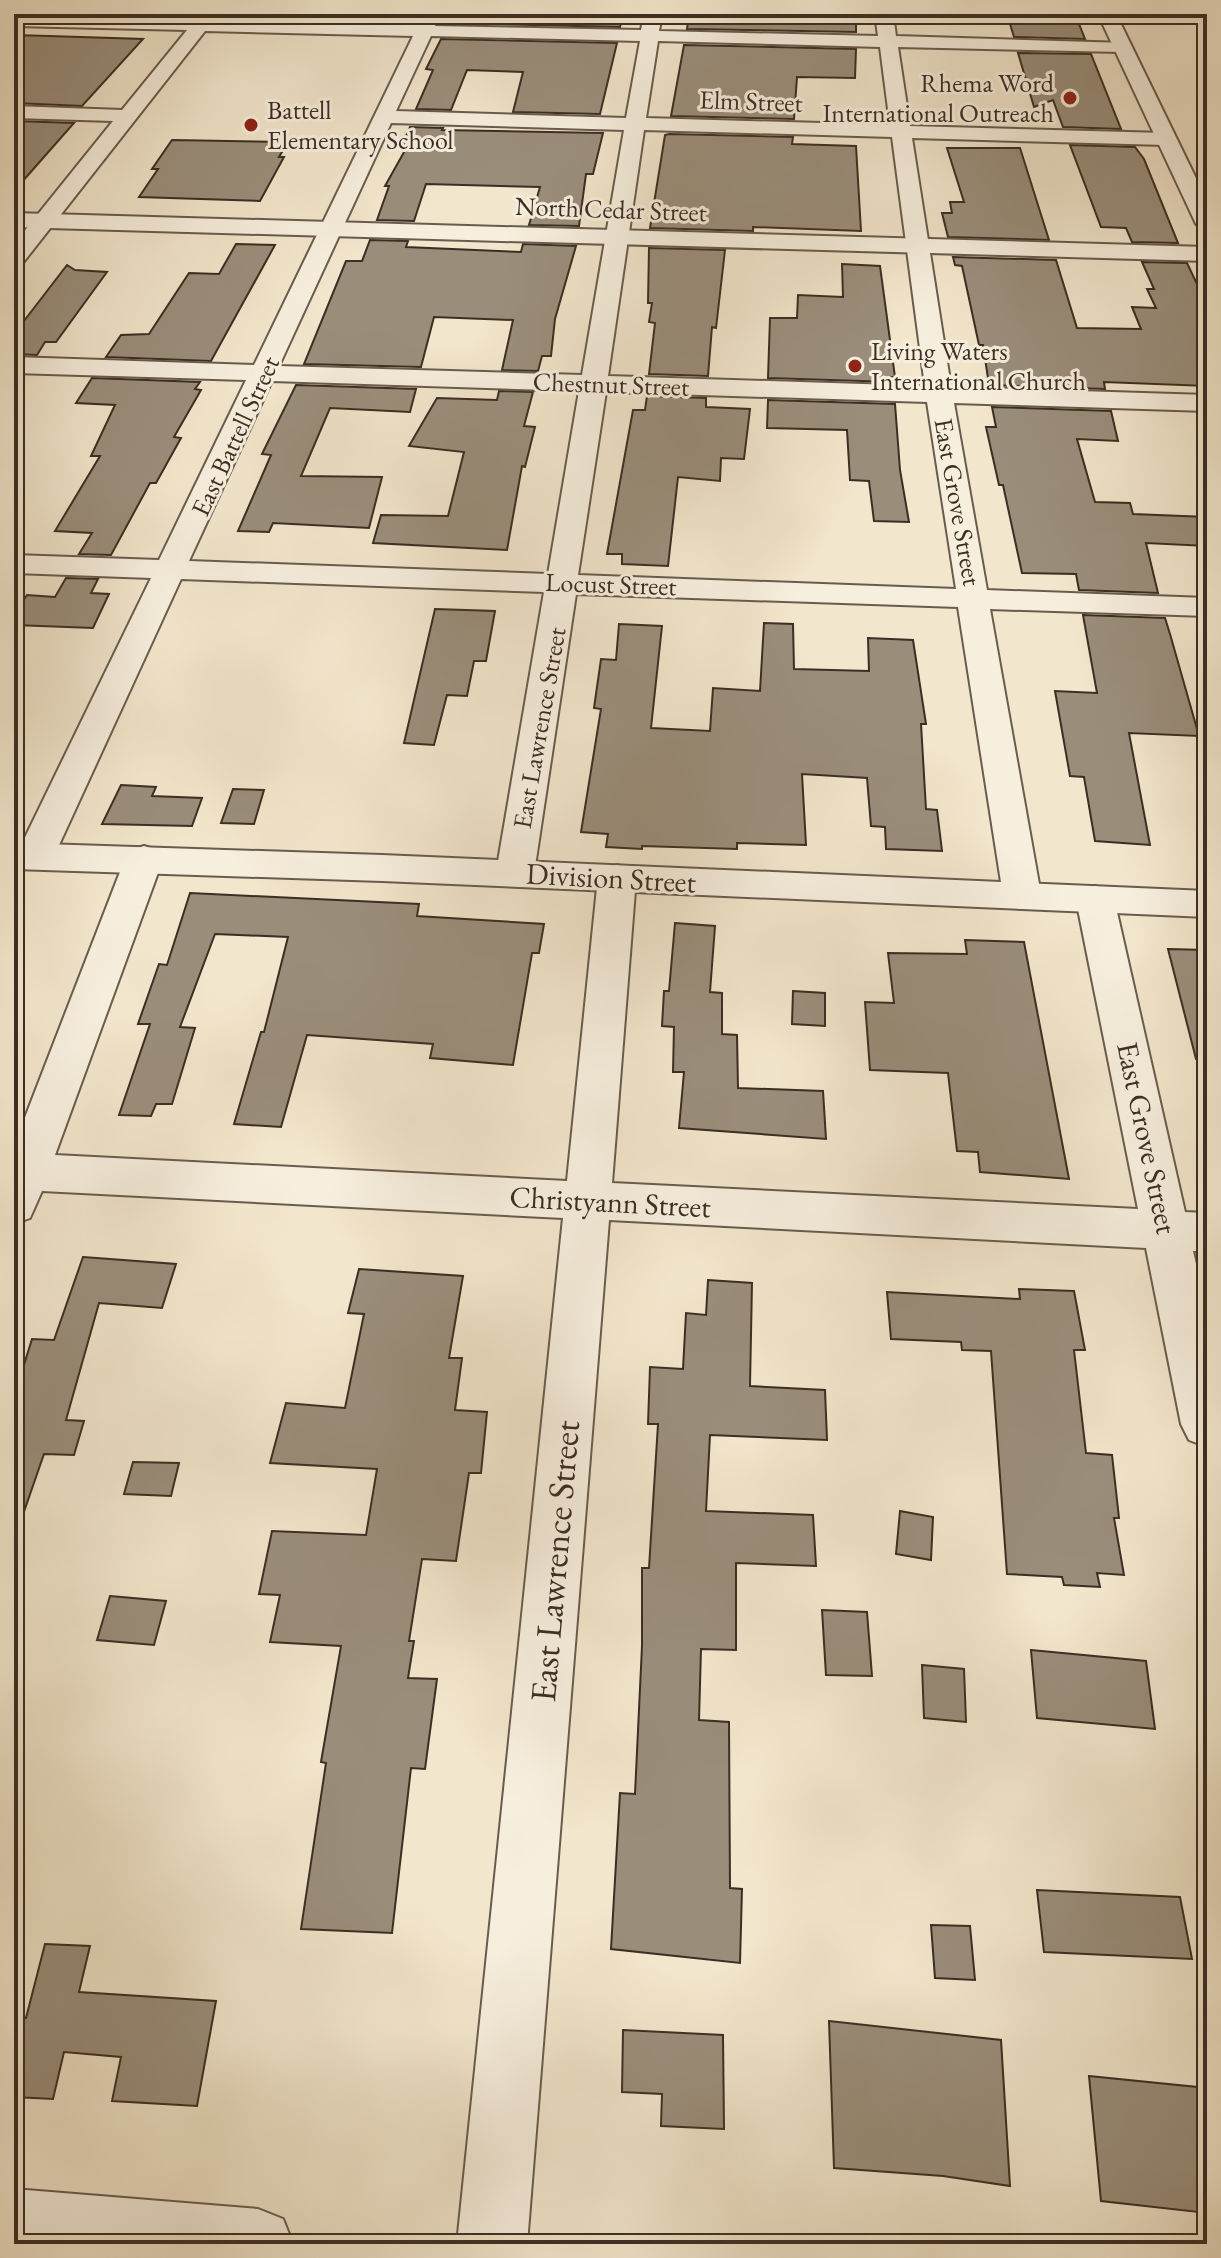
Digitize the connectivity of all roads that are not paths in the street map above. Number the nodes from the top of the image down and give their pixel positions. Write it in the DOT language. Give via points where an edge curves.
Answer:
graph roads {
  1 [pos="884,14"];
  2 [pos="1107,14"];
  3 [pos="205,19"];
  4 [pos="14,21"];
  5 [pos="428,22"];
  6 [pos="651,25"];
  7 [pos="888,42"];
  8 [pos="1121,47"];
  9 [pos="14,112"];
  10 [pos="127,116"];
  11 [pos="383,117"];
  12 [pos="635,124"];
  13 [pos="899,132"];
  14 [pos="1165,139"];
  15 [pos="14,220"];
  16 [pos="44,221"];
  17 [pos="1207,224"];
  18 [pos="331,229"];
  19 [pos="618,237"];
  20 [pos="919,245"];
  21 [pos="1207,254"];
  22 [pos="14,259"];
  23 [pos="14,365"];
  24 [pos="264,373"];
  25 [pos="595,383"];
  26 [pos="939,395"];
  27 [pos="1207,403"];
  28 [pos="14,564"];
  29 [pos="172,569"];
  30 [pos="564,582"];
  31 [pos="975,598"];
  32 [pos="1207,607"];
  33 [pos="25,856"];
  34 [pos="144,859"];
  35 [pos="515,873"];
  36 [pos="617,878"];
  37 [pos="1022,895"];
  38 [pos="1095,899"];
  39 [pos="1207,904"];
  40 [pos="19,1182"];
  41 [pos="587,1201"];
  42 [pos="1187,1231"];
  43 [pos="1207,1424"];
  44 [pos="14,2224"];
  45 [pos="258,2244"];
  46 [pos="492,2244"];
  1 -- 7 [label="street, East Grove Street"];
  2 -- 8 [label="street"];
  3 -- 4 [label="street"];
  3 -- 5 [label="street"];
  3 -- 10 [label="street"];
  5 -- 6 [label="street"];
  5 -- 11 [label="street, East Battell Street"];
  6 -- 7 [label="street"];
  6 -- 12 [label="street, East Lawrence Street"];
  7 -- 8 [label="street"];
  7 -- 13 [label="street, East Grove Street"];
  8 -- 14 [label="street"];
  9 -- 10 [label="street"];
  10 -- 16 [label="street"];
  11 -- 12 [label="street, Elm Street"];
  11 -- 18 [label="street, East Battell Street"];
  12 -- 13 [label="street, Elm Street"];
  12 -- 19 [label="street, East Lawrence Street"];
  13 -- 14 [label="street, Elm Street"];
  13 -- 20 [label="street, East Grove Street"];
  14 -- 17 [label="street"];
  15 -- 16 [label="street, North Cedar Street"];
  16 -- 18 [label="street, North Cedar Street"];
  16 -- 22 [label="street"];
  18 -- 19 [label="street, North Cedar Street"];
  18 -- 24 [label="street, East Battell Street"];
  19 -- 20 [label="street, North Cedar Street"];
  19 -- 25 [label="street, East Lawrence Street"];
  20 -- 21 [label="street, North Cedar Street"];
  20 -- 26 [label="street, East Grove Street"];
  23 -- 24 [label="street, Chestnut Street"];
  24 -- 25 [label="street, Chestnut Street"];
  24 -- 29 [label="street, East Battell Street"];
  25 -- 26 [label="street, Chestnut Street"];
  25 -- 30 [label="street, East Lawrence Street"];
  26 -- 27 [label="street, Chestnut Street"];
  26 -- 31 [label="street, East Grove Street"];
  28 -- 29 [label="street, Locust Street"];
  29 -- 30 [label="street, Locust Street"];
  29 -- 33 [label="street, East Battell Street"];
  30 -- 31 [label="street, Locust Street"];
  30 -- 35 [label="street, East Lawrence Street"];
  31 -- 32 [label="street, Locust Street"];
  31 -- 37 [label="street, East Grove Street"];
  33 -- 34 [label="street, Division Street"];
  34 -- 35 [label="street, Division Street"];
  34 -- 40 [label="street"];
  35 -- 36 [label="street, Division Street"];
  36 -- 37 [label="street, Division Street"];
  36 -- 41 [label="street, East Lawrence Street"];
  37 -- 38 [label="street, Division Street"];
  38 -- 39 [label="street, Division Street"];
  38 -- 42 [label="street, East Grove Street"];
  40 -- 41 [label="street, Christyann Street"];
  41 -- 42 [label="street, Christyann Street"];
  41 -- 46 [label="street, East Lawrence Street"];
  42 -- 43 [label="street, East Grove Street"];
  44 -- 45 [label="street"];
}
